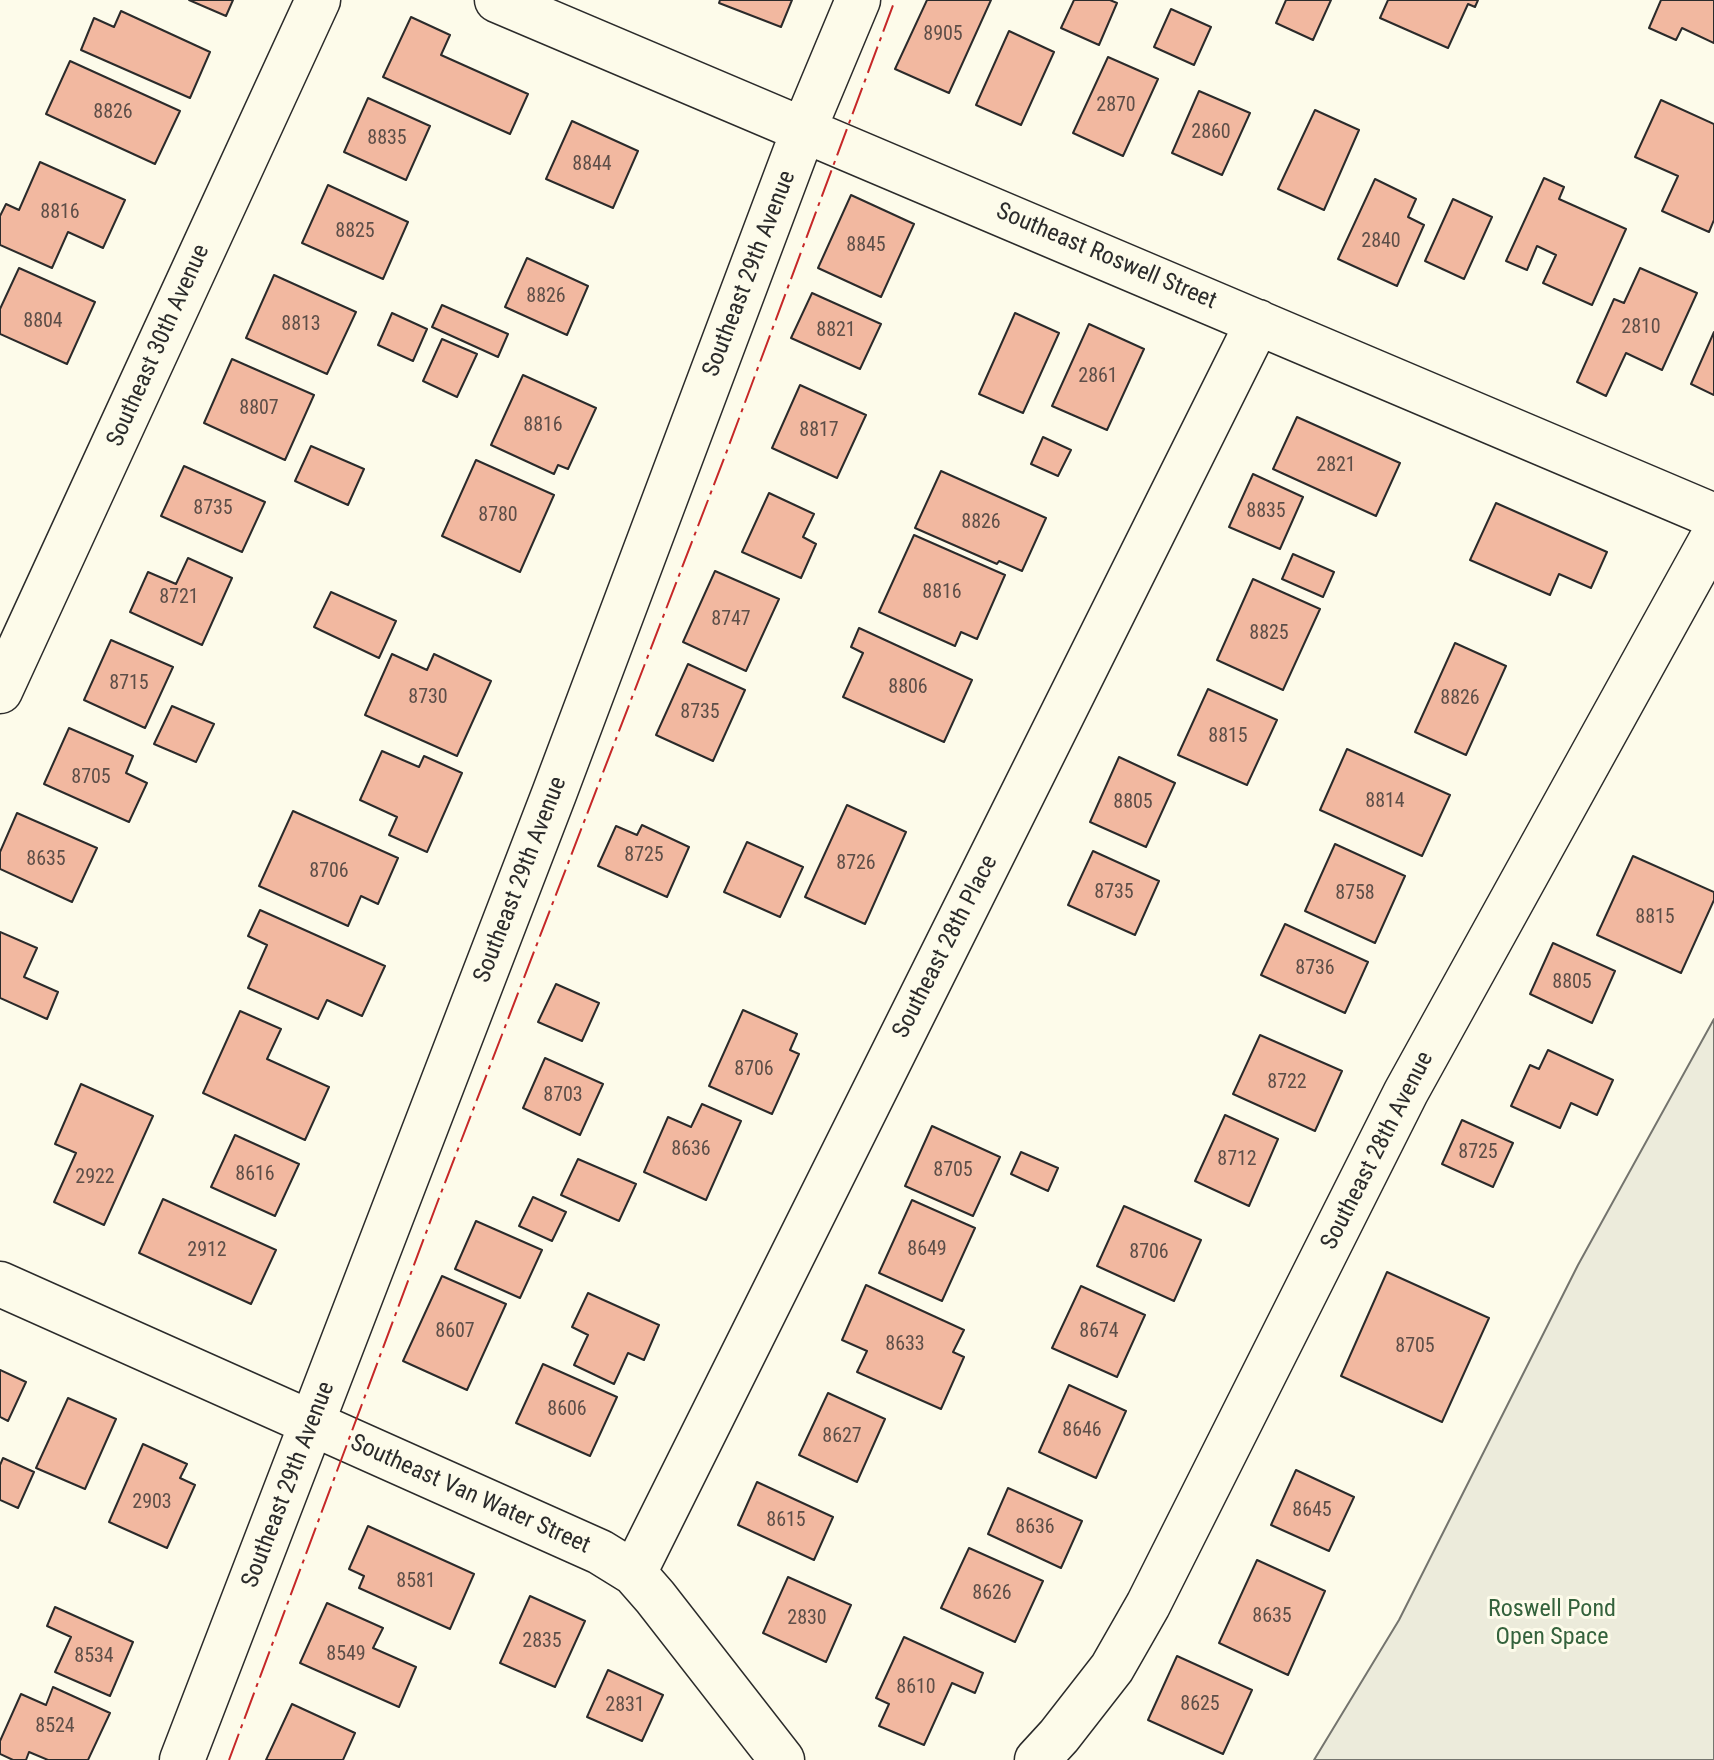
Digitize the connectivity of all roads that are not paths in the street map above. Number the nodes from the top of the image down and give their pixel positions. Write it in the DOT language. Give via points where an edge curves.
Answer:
graph roads {
  1 [pos="318,0"];
  2 [pos="497,0"];
  3 [pos="858,0"];
  4 [pos="804,129"];
  5 [pos="1258,322"];
  6 [pos="1714,516"];
  7 [pos="1714,535"];
  8 [pos="0,691"];
  9 [pos="0,1284"];
  10 [pos="312,1426"];
  11 [pos="634,1573"];
  12 [pos="182,1760"];
  13 [pos="782,1760"];
  14 [pos="1037,1760"];
  1 -- 8 [label="street, Southeast 30th Avenue"];
  2 -- 4 [label="street, Southeast Roswell Street"];
  3 -- 4 [label="street, Southeast 29th Avenue"];
  4 -- 5 [label="street, Southeast Roswell Street"];
  4 -- 10 [label="street, Southeast 29th Avenue"];
  5 -- 6 [label="street, Southeast Roswell Street"];
  5 -- 11 [label="street, Southeast 28th Place"];
  7 -- 14 [label="street, Southeast 28th Avenue" via="1406,1092 1148,1605 1112,1668"];
  9 -- 10 [label="street, Southeast Van Water Street"];
  10 -- 11 [label="street, Southeast Van Water Street" via="600,1552"];
  10 -- 12 [label="street, Southeast 29th Avenue"];
  11 -- 13 [label="street, Southeast Van Water Street"];
}
